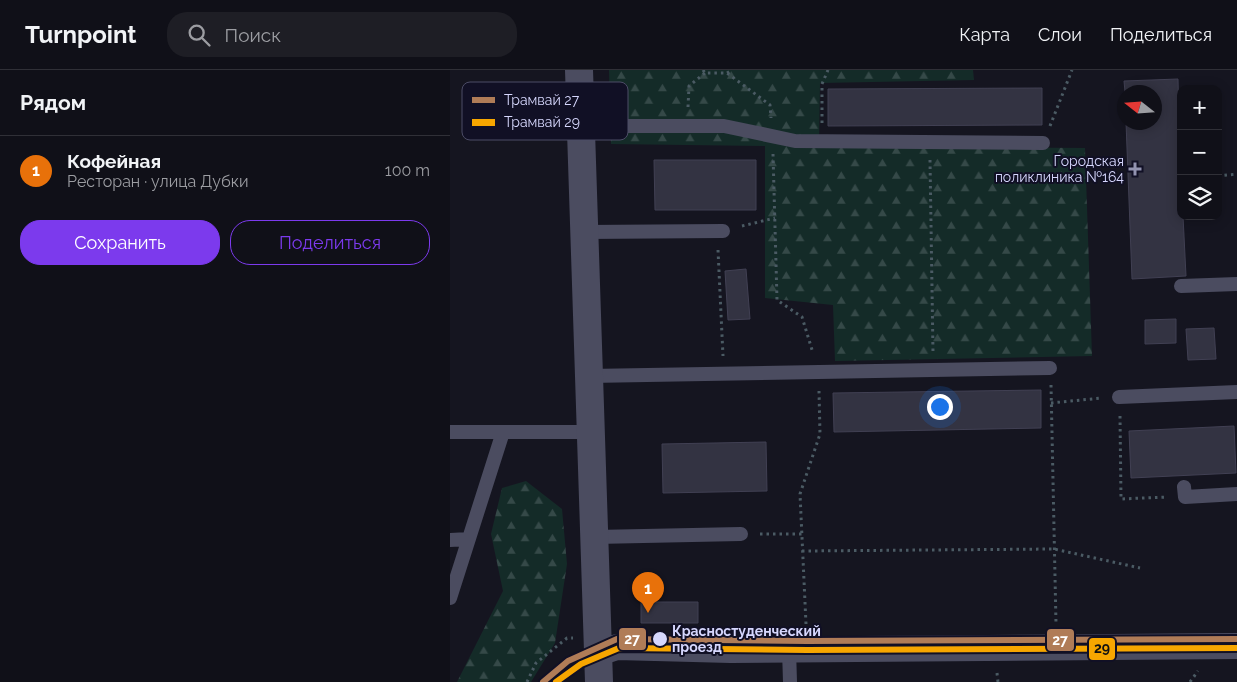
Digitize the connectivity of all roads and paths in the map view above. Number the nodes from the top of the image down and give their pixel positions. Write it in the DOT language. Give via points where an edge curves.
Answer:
graph roads {
  1 [pos="732,70"];
  2 [pos="828,70"];
  3 [pos="1072,70"];
  4 [pos="704,72"];
  5 [pos="726,73"];
  6 [pos="628,126"];
  7 [pos="687,126"];
  8 [pos="772,136"];
  9 [pos="581,140"];
  10 [pos="822,142"];
  11 [pos="930,142"];
  12 [pos="1043,143"];
  13 [pos="1237,174"];
  14 [pos="1222,176"];
  15 [pos="775,218"];
  16 [pos="720,231"];
  17 [pos="584,232"];
  18 [pos="1237,284"];
  19 [pos="1181,286"];
  20 [pos="1050,368"];
  21 [pos="933,371"];
  22 [pos="724,374"];
  23 [pos="589,376"];
  24 [pos="1237,392"];
  25 [pos="1120,397"];
  26 [pos="1051,403"];
  27 [pos="450,432"];
  28 [pos="503,432"];
  29 [pos="591,432"];
  30 [pos="1184,492"];
  31 [pos="1237,494"];
  32 [pos="741,534"];
  33 [pos="802,534"];
  34 [pos="595,536"];
  35 [pos="469,539"];
  36 [pos="450,540"];
  37 [pos="1054,549"];
  38 [pos="802,550"];
  39 [pos="1140,568"];
  40 [pos="450,598"];
  41 [pos="599,645"];
  42 [pos="1237,646"];
  43 [pos="1057,647"];
  44 [pos="789,649"];
  45 [pos="527,682"];
  46 [pos="599,682"];
  47 [pos="790,682"];
  1 -- 5 [label="path"];
  2 -- 10 [label="path" via="822,84"];
  3 -- 12 [label="path"];
  4 -- 5 [label="path"];
  4 -- 7 [label="path" via="689,86"];
  5 -- 8 [label="path" via="770,105"];
  6 -- 7 [label="lane"];
  7 -- 8 [label="lane" via="724,126"];
  8 -- 10 [label="lane"];
  9 -- 17 [label="street"];
  10 -- 11 [label="lane"];
  11 -- 12 [label="lane"];
  11 -- 21 [label="path"];
  13 -- 14 [label="path"];
  15 -- 16 [label="path"];
  16 -- 17 [label="lane"];
  16 -- 22 [label="path"];
  17 -- 23 [label="street"];
  18 -- 19 [label="lane"];
  20 -- 21 [label="lane"];
  20 -- 26 [label="path"];
  21 -- 22 [label="lane"];
  22 -- 23 [label="lane"];
  23 -- 29 [label="street"];
  24 -- 25 [label="lane"];
  25 -- 26 [label="path"];
  25 -- 30 [label="path" via="1121,499"];
  26 -- 37 [label="path"];
  27 -- 28 [label="lane"];
  28 -- 29 [label="lane"];
  28 -- 35 [label="lane"];
  29 -- 34 [label="street"];
  30 -- 31 [label="lane"];
  32 -- 33 [label="path"];
  32 -- 34 [label="lane"];
  34 -- 41 [label="street"];
  35 -- 36 [label="lane"];
  35 -- 40 [label="lane"];
  37 -- 38 [label="path"];
  37 -- 39 [label="path"];
  37 -- 43 [label="path"];
  41 -- 44 [label="street"];
  41 -- 45 [label="path" via="567,638 536,663"];
  41 -- 46 [label="street"];
  42 -- 43 [label="street"];
  43 -- 44 [label="street"];
  44 -- 47 [label="lane"];
}
